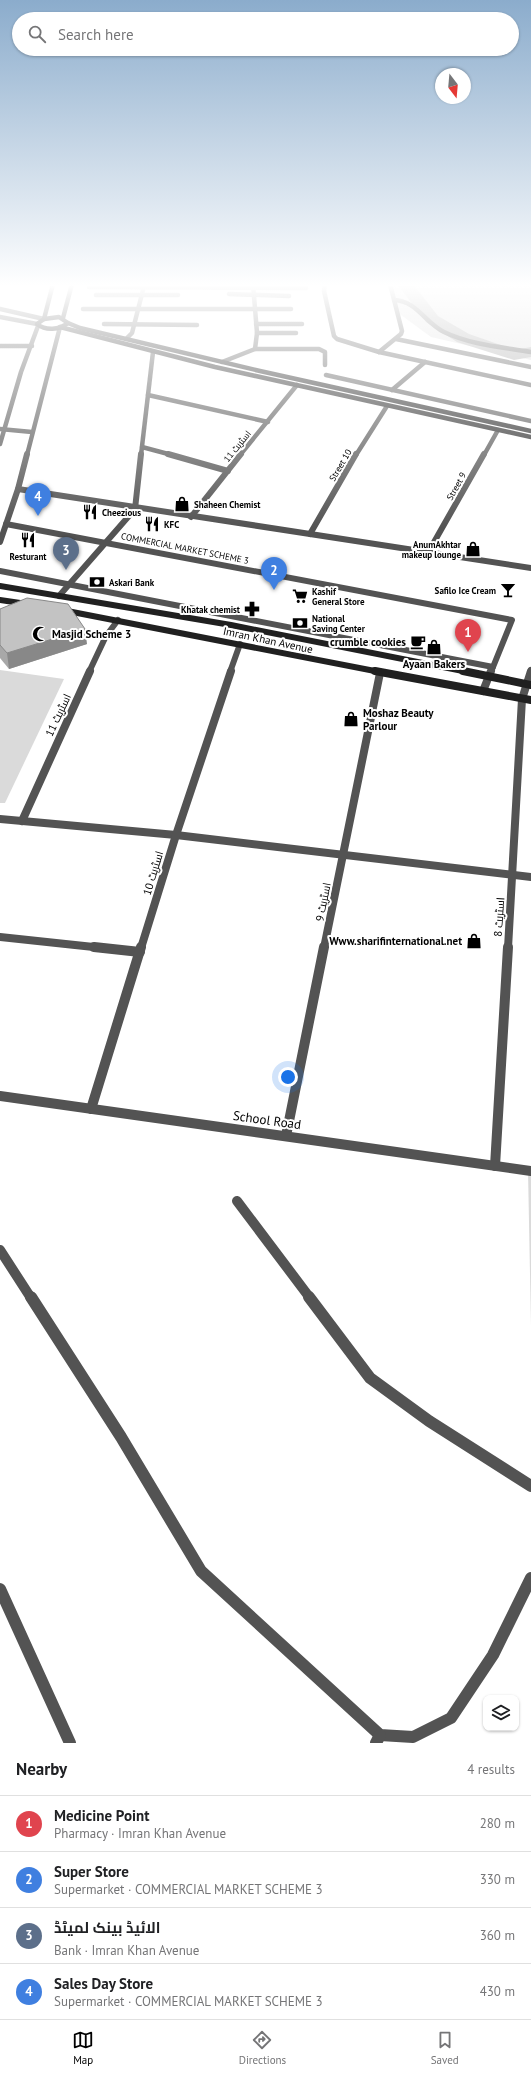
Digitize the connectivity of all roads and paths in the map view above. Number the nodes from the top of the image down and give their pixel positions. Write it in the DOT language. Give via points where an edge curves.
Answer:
graph roads {
  1 [pos="24,365"];
  2 [pos="50,365"];
  3 [pos="151,365"];
  4 [pos="237,365"];
  5 [pos="421,365"];
  6 [pos="440,365"];
  7 [pos="212,366"];
  8 [pos="326,375"];
  9 [pos="531,385"];
  10 [pos="297,386"];
  11 [pos="392,390"];
  12 [pos="148,394"];
  13 [pos="388,406"];
  14 [pos="531,421"];
  15 [pos="268,422"];
  16 [pos="2,428"];
  17 [pos="498,430"];
  18 [pos="531,431"];
  19 [pos="32,432"];
  20 [pos="531,438"];
  21 [pos="0,444"];
  22 [pos="142,447"];
  23 [pos="228,471"];
  24 [pos="18,489"];
  25 [pos="135,509"];
  26 [pos="191,517"];
  27 [pos="6,524"];
  28 [pos="310,534"];
  29 [pos="0,542"];
  30 [pos="106,542"];
  31 [pos="429,551"];
  32 [pos="531,568"];
  33 [pos="0,571"];
  34 [pos="70,584"];
  35 [pos="0,586"];
  36 [pos="59,596"];
  37 [pos="0,600"];
  38 [pos="37,606"];
  39 [pos="51,608"];
  40 [pos="118,620"];
  41 [pos="240,644"];
  42 [pos="493,667"];
  43 [pos="531,670"];
  44 [pos="380,673"];
  45 [pos="489,677"];
  46 [pos="529,685"];
  47 [pos="483,691"];
  48 [pos="527,700"];
  49 [pos="0,819"];
  50 [pos="22,821"];
  51 [pos="176,835"];
  52 [pos="344,855"];
  53 [pos="513,875"];
  54 [pos="531,877"];
  55 [pos="0,936"];
  56 [pos="140,952"];
  57 [pos="0,1096"];
  58 [pos="91,1109"];
  59 [pos="286,1136"];
  60 [pos="495,1166"];
  61 [pos="531,1171"];
  62 [pos="237,1202"];
  63 [pos="0,1250"];
  64 [pos="531,1486"];
  65 [pos="531,1578"];
  66 [pos="0,1589"];
  67 [pos="378,1739"];
  68 [pos="417,1740"];
  69 [pos="70,1743"];
  1 -- 16 [label="street"];
  2 -- 19 [label="street"];
  3 -- 12 [label="street"];
  4 -- 18 [label="main road"];
  5 -- 11 [label="street"];
  6 -- 9 [label="street"];
  7 -- 10 [label="main road"];
  8 -- 11 [label="street"];
  10 -- 13 [label="main road"];
  10 -- 15 [label="street, اسٹریٹ 11"];
  11 -- 14 [label="street"];
  12 -- 15 [label="street"];
  12 -- 22 [label="street"];
  13 -- 17 [label="main road"];
  13 -- 28 [label="street, Street 10" via="372,427"];
  15 -- 23 [label="street, اسٹریٹ 11"];
  16 -- 19 [label="street"];
  16 -- 21 [label="street"];
  17 -- 20 [label="main road"];
  17 -- 31 [label="street, Street 9"];
  19 -- 24 [label="street"];
  22 -- 23 [label="street"];
  22 -- 25 [label="street"];
  23 -- 26 [label="street, اسٹریٹ 11"];
  24 -- 25 [label="street"];
  24 -- 27 [label="street"];
  25 -- 26 [label="street"];
  25 -- 30 [label="street"];
  26 -- 28 [label="street"];
  27 -- 29 [label="street"];
  27 -- 30 [label="street, COMMERCIAL MARKET SCHEME 3"];
  28 -- 31 [label="street"];
  30 -- 34 [label="street"];
  30 -- 42 [label="street, COMMERCIAL MARKET SCHEME 3" via="512,620"];
  31 -- 32 [label="street"];
  33 -- 34 [label="street"];
  34 -- 36 [label="street"];
  34 -- 42 [label="street"];
  35 -- 36 [label="main road, Imran Khan Avenue"];
  36 -- 45 [label="main road, Imran Khan Avenue" via="231,625"];
  37 -- 38 [label="main road"];
  39 -- 40 [label="main road, Imran Khan Avenue"];
  40 -- 41 [label="main road, Imran Khan Avenue"];
  40 -- 50 [label="street, اسٹریٹ 11" via="106,636"];
  41 -- 44 [label="main road, Imran Khan Avenue"];
  41 -- 51 [label="street, اسٹریٹ 10"];
  42 -- 45 [label="street, COMMERCIAL MARKET SCHEME 3"];
  43 -- 46 [label="street, اسٹریٹ 8"];
  44 -- 47 [label="main road, Imran Khan Avenue"];
  44 -- 52 [label="street, اسٹریٹ 9"];
  45 -- 46 [label="main road, Imran Khan Avenue"];
  45 -- 47 [label="street, COMMERCIAL MARKET SCHEME 3"];
  46 -- 48 [label="street, اسٹریٹ 8"];
  47 -- 48 [label="main road, Imran Khan Avenue"];
  48 -- 53 [label="street, اسٹریٹ 8"];
  49 -- 50 [label="street"];
  50 -- 51 [label="street"];
  51 -- 52 [label="street"];
  51 -- 56 [label="street, اسٹریٹ 10"];
  52 -- 53 [label="street"];
  52 -- 59 [label="street, اسٹریٹ 9"];
  53 -- 54 [label="street"];
  53 -- 60 [label="street, اسٹریٹ 8"];
  55 -- 56 [label="street"];
  56 -- 58 [label="street, اسٹریٹ 10"];
  57 -- 58 [label="street, School Road"];
  58 -- 59 [label="street, School Road"];
  59 -- 60 [label="street, School Road"];
  60 -- 61 [label="street, School Road"];
  62 -- 64 [label="street" via="370,1378 428,1421"];
  63 -- 67 [label="street" via="121,1437 201,1571"];
  65 -- 68 [label="street" via="493,1655 451,1718"];
  66 -- 69 [label="street"];
  67 -- 68 [label="street"];
}
